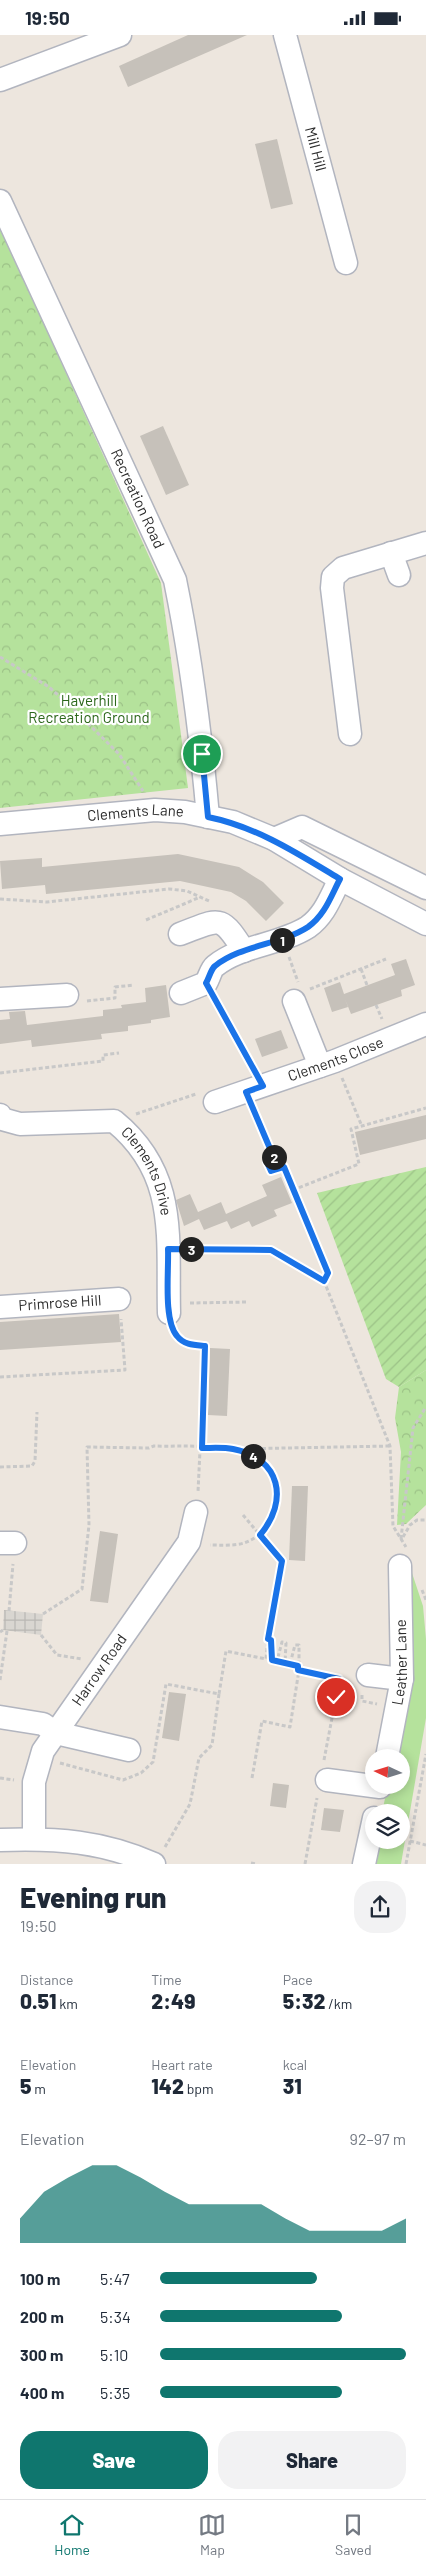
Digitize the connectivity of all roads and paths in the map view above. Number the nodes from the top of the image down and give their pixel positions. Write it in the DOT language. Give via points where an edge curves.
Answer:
graph roads {
  1 [pos="120,35"];
  2 [pos="285,35"];
  3 [pos="0,80"];
  4 [pos="0,201"];
  5 [pos="346,263"];
  6 [pos="426,543"];
  7 [pos="391,553"];
  8 [pos="399,575"];
  9 [pos="0,657"];
  10 [pos="350,734"];
  11 [pos="155,810"];
  12 [pos="208,817"];
  13 [pos="0,824"];
  14 [pos="274,839"];
  15 [pos="340,879"];
  16 [pos="426,888"];
  17 [pos="198,897"];
  18 [pos="0,899"];
  19 [pos="146,920"];
  20 [pos="426,923"];
  21 [pos="228,926"];
  22 [pos="180,934"];
  23 [pos="239,954"];
  24 [pos="386,959"];
  25 [pos="361,969"];
  26 [pos="206,983"];
  27 [pos="134,985"];
  28 [pos="367,985"];
  29 [pos="181,993"];
  30 [pos="67,995"];
  31 [pos="298,996"];
  32 [pos="0,999"];
  33 [pos="426,1024"];
  34 [pos="119,1053"];
  35 [pos="320,1066"];
  36 [pos="0,1073"];
  37 [pos="254,1089"];
  38 [pos="348,1092"];
  39 [pos="215,1103"];
  40 [pos="426,1108"];
  41 [pos="148,1110"];
  42 [pos="0,1115"];
  43 [pos="361,1124"];
  44 [pos="293,1190"];
  45 [pos="168,1249"];
  46 [pos="324,1281"];
  47 [pos="120,1299"];
  48 [pos="248,1302"];
  49 [pos="0,1307"];
  50 [pos="169,1308"];
  51 [pos="0,1377"];
  52 [pos="426,1407"];
  53 [pos="37,1412"];
  54 [pos="390,1446"];
  55 [pos="202,1448"];
  56 [pos="233,1449"];
  57 [pos="0,1467"];
  58 [pos="196,1512"];
  59 [pos="243,1515"];
  60 [pos="426,1520"];
  61 [pos="260,1535"];
  62 [pos="401,1539"];
  63 [pos="189,1542"];
  64 [pos="8,1543"];
  65 [pos="405,1558"];
  66 [pos="9,1611"];
  67 [pos="43,1614"];
  68 [pos="3,1631"];
  69 [pos="40,1635"];
  70 [pos="268,1639"];
  71 [pos="80,1659"];
  72 [pos="266,1659"];
  73 [pos="274,1661"];
  74 [pos="285,1663"];
  75 [pos="290,1664"];
  76 [pos="298,1668"];
  77 [pos="339,1679"];
  78 [pos="402,1679"];
  79 [pos="0,1680"];
  80 [pos="359,1682"];
  81 [pos="220,1694"];
  82 [pos="397,1708"];
  83 [pos="0,1717"];
  84 [pos="56,1733"];
  85 [pos="389,1749"];
  86 [pos="129,1750"];
  87 [pos="426,1754"];
  88 [pos="40,1758"];
  89 [pos="252,1777"];
  90 [pos="327,1780"];
  91 [pos="365,1784"];
  92 [pos="34,1839"];
  93 [pos="0,1840"];
  94 [pos="410,1841"];
  95 [pos="426,1845"];
  96 [pos="367,1849"];
  97 [pos="409,1849"];
  98 [pos="159,1858"];
  99 [pos="251,1863"];
  100 [pos="256,1864"];
  101 [pos="364,1864"];
  102 [pos="406,1864"];
  1 -- 3 [label="street"];
  2 -- 5 [label="street, Mill Hill"];
  4 -- 12 [label="street, Recreation Road" via="175,580 185,627"];
  6 -- 7 [label="street"];
  7 -- 8 [label="street"];
  7 -- 10 [label="street" via="343,568 333,577"];
  9 -- 11 [label="path" via="49,687 82,717 119,754"];
  11 -- 12 [label="street, Clements Lane"];
  11 -- 13 [label="street, Clements Lane"];
  12 -- 14 [label="street, Clements Lane" via="233,822"];
  14 -- 15 [label="street, Clements Lane"];
  14 -- 16 [label="street" via="302,827"];
  15 -- 20 [label="street, Clements Lane"];
  15 -- 23 [label="street" via="323,913 309,926 282,941"];
  17 -- 18 [label="path" via="186,891 169,889 47,902"];
  17 -- 19 [label="path"];
  17 -- 21 [label="path" via="224,906"];
  21 -- 22 [label="street" via="210,923"];
  21 -- 23 [label="street"];
  23 -- 26 [label="street" via="214,966"];
  24 -- 25 [label="path"];
  25 -- 28 [label="path"];
  25 -- 31 [label="path"];
  26 -- 29 [label="street"];
  26 -- 37 [label="path"];
  27 -- 30 [label="path" via="115,987 115,998 67,1003"];
  30 -- 32 [label="street"];
  31 -- 35 [label="street"];
  33 -- 35 [label="street, Clements Close"];
  34 -- 36 [label="path" via="103,1055 103,1061"];
  35 -- 37 [label="street, Clements Close"];
  37 -- 39 [label="street, Clements Close"];
  37 -- 44 [label="path" via="274,1158 267,1162 271,1171 284,1167"];
  38 -- 43 [label="path"];
  39 -- 41 [label="path" via="202,1092"];
  40 -- 43 [label="path"];
  42 -- 45 [label="street, Clements Drive" via="2,1119 20,1124 114,1121 129,1133 146,1156 165,1199"];
  43 -- 44 [label="path" via="351,1129 358,1164"];
  44 -- 46 [label="path" via="328,1273"];
  45 -- 46 [label="path" via="271,1250"];
  45 -- 50 [label="street, Clements Drive"];
  46 -- 54 [label="path"];
  47 -- 49 [label="street, Primrose Hill"];
  47 -- 51 [label="path" via="126,1370"];
  48 -- 50 [label="path"];
  50 -- 55 [label="path" via="170,1325 177,1337 189,1345 205,1346"];
  52 -- 62 [label="path" via="413,1428"];
  53 -- 57 [label="path" via="35,1461 32,1466"];
  54 -- 56 [label="path"];
  54 -- 62 [label="path" via="393,1526"];
  55 -- 56 [label="path"];
  55 -- 58 [label="path"];
  55 -- 67 [label="path" via="87,1447 89,1525 82,1589"];
  56 -- 61 [label="path" via="260,1460 276,1481 277,1508"];
  58 -- 63 [label="street, Harrow Road"];
  59 -- 61 [label="path"];
  60 -- 62 [label="path" via="417,1520 410,1525"];
  61 -- 63 [label="path" via="242,1543"];
  61 -- 70 [label="path" via="282,1561"];
  62 -- 65 [label="path"];
  63 -- 84 [label="street, Harrow Road"];
  64 -- 66 [label="path"];
  65 -- 78 [label="street, Leather Lane"];
  68 -- 79 [label="path"];
  69 -- 71 [label="path" via="57,1655"];
  70 -- 72 [label="path"];
  70 -- 73 [label="path" via="271,1640"];
  72 -- 73 [label="path"];
  72 -- 81 [label="path" via="226,1651"];
  73 -- 74 [label="path"];
  73 -- 74 [label="path" via="282,1642 286,1643"];
  74 -- 75 [label="path"];
  75 -- 76 [label="path"];
  75 -- 76 [label="path" via="295,1645 299,1645"];
  76 -- 77 [label="path"];
  76 -- 89 [label="path" via="290,1727 262,1721"];
  77 -- 80 [label="path"];
  77 -- 80 [label="path" via="336,1697"];
  78 -- 80 [label="street"];
  78 -- 82 [label="street, Leather Lane"];
  80 -- 80 [label="path" via="352,1681 350,1699 353,1700"];
  80 -- 82 [label="path" via="362,1701"];
  81 -- 88 [label="path" via="166,1684 153,1762 130,1779 115,1779"];
  81 -- 98 [label="path" via="212,1745 199,1758 190,1804"];
  82 -- 85 [label="street, Leather Lane"];
  83 -- 84 [label="street" via="43,1724"];
  84 -- 86 [label="street"];
  84 -- 88 [label="street, Harrow Road"];
  87 -- 94 [label="path"];
  88 -- 92 [label="street, Harrow Road" via="34,1782"];
  90 -- 91 [label="street"];
  92 -- 93 [label="street"];
  92 -- 98 [label="street" via="92,1843"];
  94 -- 95 [label="path"];
  96 -- 101 [label="street"];
  97 -- 102 [label="path"];
  99 -- 100 [label="path"];
}
